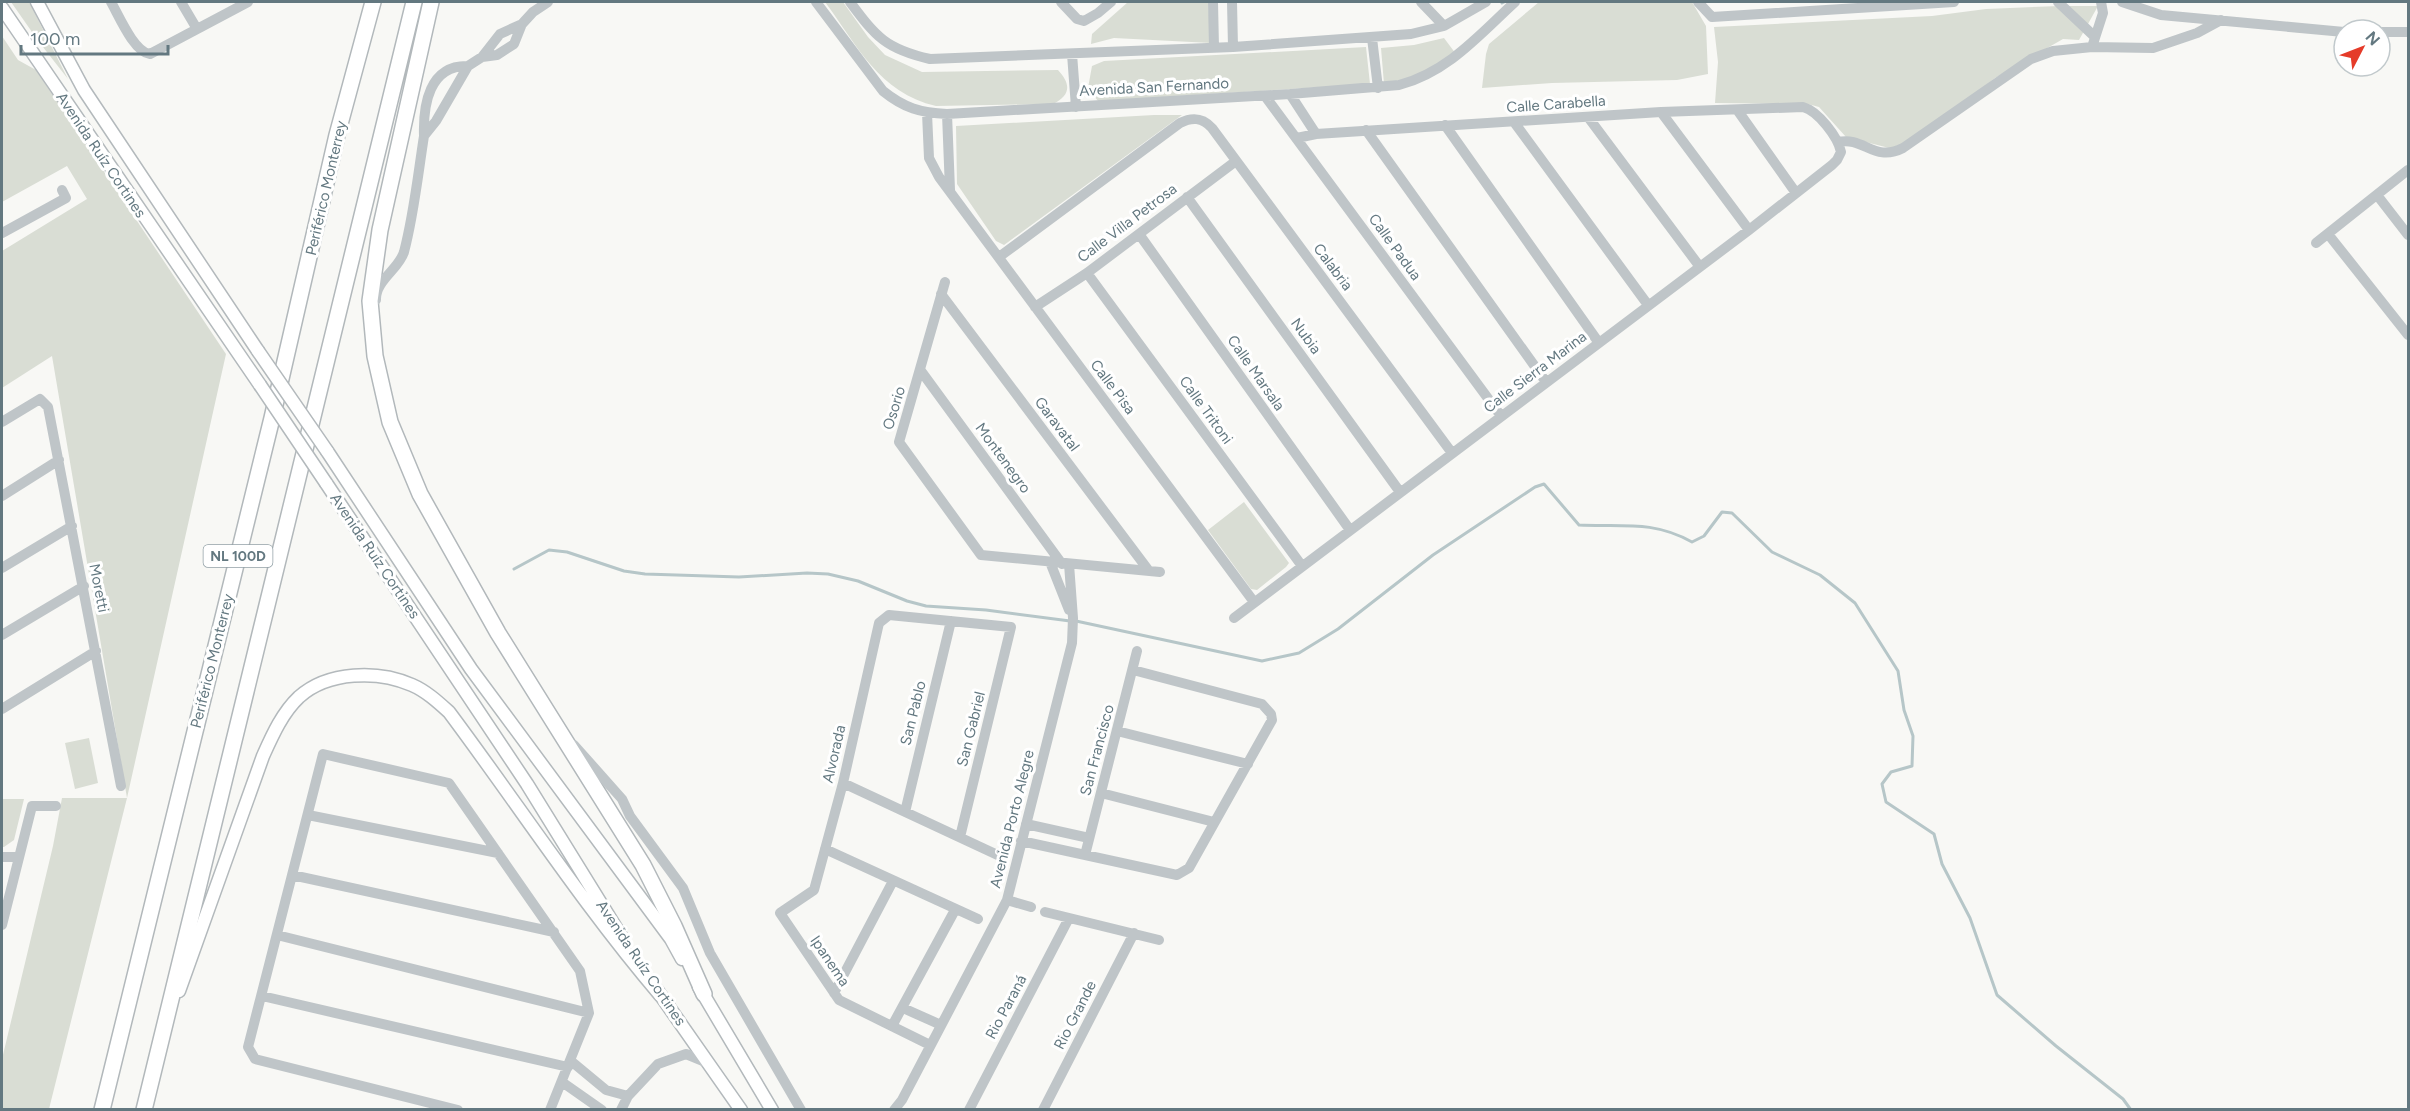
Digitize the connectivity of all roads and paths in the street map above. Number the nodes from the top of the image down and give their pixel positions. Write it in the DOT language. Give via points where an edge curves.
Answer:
graph roads {
  1 [pos="37,2"];
  2 [pos="111,2"];
  3 [pos="181,2"];
  4 [pos="248,2"];
  5 [pos="373,2"];
  6 [pos="414,2"];
  7 [pos="431,2"];
  8 [pos="548,2"];
  9 [pos="816,2"];
  10 [pos="850,2"];
  11 [pos="1060,2"];
  12 [pos="1111,2"];
  13 [pos="1213,2"];
  14 [pos="1232,2"];
  15 [pos="1421,2"];
  16 [pos="1486,2"];
  17 [pos="1515,2"];
  18 [pos="1698,2"];
  19 [pos="1782,2"];
  20 [pos="1946,2"];
  21 [pos="1954,2"];
  22 [pos="2058,2"];
  23 [pos="2101,2"];
  24 [pos="2122,2"];
  25 [pos="1865,5"];
  26 [pos="2,8"];
  27 [pos="1791,12"];
  28 [pos="2222,20"];
  29 [pos="522,24"];
  30 [pos="1444,26"];
  31 [pos="197,29"];
  32 [pos="2332,31"];
  33 [pos="2392,32"];
  34 [pos="2409,32"];
  35 [pos="1372,38"];
  36 [pos="2094,42"];
  37 [pos="1214,47"];
  38 [pos="1233,47"];
  39 [pos="1072,54"];
  40 [pos="482,57"];
  41 [pos="468,66"];
  42 [pos="1378,88"];
  43 [pos="1290,94"];
  44 [pos="1265,96"];
  45 [pos="1076,107"];
  46 [pos="1738,111"];
  47 [pos="1661,112"];
  48 [pos="927,113"];
  49 [pos="947,114"];
  50 [pos="1588,117"];
  51 [pos="1515,122"];
  52 [pos="1445,125"];
  53 [pos="1366,130"];
  54 [pos="1316,134"];
  55 [pos="424,136"];
  56 [pos="1297,138"];
  57 [pos="1838,142"];
  58 [pos="1236,161"];
  59 [pos="2409,170"];
  60 [pos="62,190"];
  61 [pos="950,190"];
  62 [pos="1796,193"];
  63 [pos="2377,195"];
  64 [pos="1187,197"];
  65 [pos="1749,230"];
  66 [pos="2,233"];
  67 [pos="1139,234"];
  68 [pos="2328,234"];
  69 [pos="2409,235"];
  70 [pos="2316,243"];
  71 [pos="999,257"];
  72 [pos="1700,267"];
  73 [pos="1087,273"];
  74 [pos="945,282"];
  75 [pos="941,294"];
  76 [pos="1648,305"];
  77 [pos="1035,307"];
  78 [pos="2409,335"];
  79 [pos="1599,343"];
  80 [pos="921,371"];
  81 [pos="1546,382"];
  82 [pos="1501,416"];
  83 [pos="2,422"];
  84 [pos="1452,453"];
  85 [pos="59,460"];
  86 [pos="1400,492"];
  87 [pos="2,496"];
  88 [pos="72,526"];
  89 [pos="1350,530"];
  90 [pos="1050,562"];
  91 [pos="1065,564"];
  92 [pos="1302,566"];
  93 [pos="2,568"];
  94 [pos="84,586"];
  95 [pos="1254,602"];
  96 [pos="1073,618"];
  97 [pos="1234,618"];
  98 [pos="951,621"];
  99 [pos="498,633"];
  100 [pos="2,635"];
  101 [pos="96,651"];
  102 [pos="1137,651"];
  103 [pos="1133,670"];
  104 [pos="2,709"];
  105 [pos="556,723"];
  106 [pos="1117,731"];
  107 [pos="1248,764"];
  108 [pos="843,783"];
  109 [pos="121,786"];
  110 [pos="1101,793"];
  111 [pos="56,806"];
  112 [pos="905,812"];
  113 [pos="308,815"];
  114 [pos="1214,822"];
  115 [pos="1026,824"];
  116 [pos="960,837"];
  117 [pos="1089,838"];
  118 [pos="1022,841"];
  119 [pos="825,849"];
  120 [pos="498,853"];
  121 [pos="1085,855"];
  122 [pos="2,857"];
  123 [pos="18,857"];
  124 [pos="1004,858"];
  125 [pos="292,875"];
  126 [pos="893,881"];
  127 [pos="1007,900"];
  128 [pos="1031,907"];
  129 [pos="955,910"];
  130 [pos="1045,912"];
  131 [pos="780,914"];
  132 [pos="1070,918"];
  133 [pos="978,919"];
  134 [pos="2,925"];
  135 [pos="554,933"];
  136 [pos="1134,933"];
  137 [pos="277,935"];
  138 [pos="1160,939"];
  139 [pos="834,993"];
  140 [pos="704,994"];
  141 [pos="262,996"];
  142 [pos="661,996"];
  143 [pos="903,1008"];
  144 [pos="589,1013"];
  145 [pos="941,1025"];
  146 [pos="892,1026"];
  147 [pos="161,1043"];
  148 [pos="930,1046"];
  149 [pos="708,1063"];
  150 [pos="570,1064"];
  151 [pos="562,1082"];
  152 [pos="628,1096"];
  153 [pos="102,1110"];
  154 [pos="144,1110"];
  155 [pos="458,1110"];
  156 [pos="550,1110"];
  157 [pos="602,1110"];
  158 [pos="621,1110"];
  159 [pos="741,1110"];
  160 [pos="772,1110"];
  161 [pos="801,1110"];
  162 [pos="894,1110"];
  163 [pos="969,1110"];
  164 [pos="1043,1110"];
  1 -- 140 [label="main road, Avenida Ruíz Cortines, bridge" via="84,90 471,669 671,939"];
  2 -- 31 [label="street" via="141,50 150,54"];
  3 -- 31 [label="street"];
  4 -- 31 [label="street"];
  5 -- 153 [label="highway, Periférico Monterrey / NL 100D" via="337,135 280,385"];
  6 -- 147 [label="highway, NL 100D"];
  7 -- 99 [label="highway" via="380,230 370,301 375,356 390,422 420,494"];
  8 -- 29 [label="street"];
  9 -- 48 [label="street, Avenida San Fernando" via="883,91 910,109"];
  10 -- 39 [label="street" via="869,28 904,53 930,59"];
  11 -- 12 [label="street" via="1080,21 1091,18"];
  13 -- 37 [label="street"];
  14 -- 38 [label="street"];
  15 -- 30 [label="street"];
  16 -- 30 [label="street"];
  17 -- 42 [label="street, Avenida San Fernando" via="1441,68 1416,81"];
  18 -- 27 [label="street" via="1712,17"];
  19 -- 27 [label="street"];
  20 -- 21 [label="street"];
  20 -- 25 [label="street"];
  22 -- 36 [label="street"];
  23 -- 36 [label="street" via="2104,9"];
  24 -- 28 [label="street" via="2161,15"];
  25 -- 27 [label="street"];
  26 -- 142 [label="main road, Avenida Ruíz Cortines, bridge" via="527,784"];
  28 -- 32 [label="street"];
  28 -- 36 [label="street" via="2153,48"];
  29 -- 40 [label="street" via="500,34"];
  29 -- 40 [label="street" via="514,44 497,55"];
  30 -- 35 [label="street"];
  33 -- 34 [label="street"];
  35 -- 38 [label="street"];
  35 -- 42 [label="street"];
  36 -- 57 [label="street" via="2031,59 1897,151 1882,154 1851,141"];
  37 -- 38 [label="street"];
  37 -- 39 [label="street"];
  39 -- 45 [label="street"];
  40 -- 41 [label="street"];
  41 -- 55 [label="street"];
  41 -- 55 [label="street" via="447,69 434,84 423,116"];
  42 -- 43 [label="street, Avenida San Fernando"];
  43 -- 44 [label="street, Avenida San Fernando"];
  43 -- 54 [label="street"];
  44 -- 45 [label="street, Avenida San Fernando"];
  44 -- 56 [label="street, Calle Padua"];
  45 -- 49 [label="street, Avenida San Fernando"];
  46 -- 47 [label="street, Calle Carabella"];
  46 -- 57 [label="street, Calle Carabella" via="1803,107 1816,114"];
  46 -- 62 [label="street"];
  47 -- 50 [label="street, Calle Carabella"];
  47 -- 65 [label="street"];
  48 -- 49 [label="street, Avenida San Fernando"];
  48 -- 61 [label="street, Calle Pisa" via="929,158"];
  49 -- 61 [label="street"];
  50 -- 51 [label="street, Calle Carabella"];
  50 -- 72 [label="street"];
  51 -- 52 [label="street, Calle Carabella"];
  51 -- 76 [label="street"];
  52 -- 53 [label="street, Calle Carabella"];
  52 -- 79 [label="street"];
  53 -- 54 [label="street, Calle Carabella"];
  53 -- 81 [label="street"];
  54 -- 56 [label="street, Calle Carabella"];
  55 -- 99 [label="street" via="404,254 375,295 381,370 403,450"];
  56 -- 82 [label="street, Calle Padua"];
  57 -- 62 [label="street, Calle Sierra Marina" via="1841,152 1837,160"];
  58 -- 64 [label="street, Calle Villa Petrosa"];
  58 -- 71 [label="street, Calabria" via="1204,120 1188,119"];
  58 -- 84 [label="street, Calabria"];
  59 -- 63 [label="street"];
  60 -- 66 [label="street" via="66,198"];
  61 -- 71 [label="street, Calle Pisa"];
  62 -- 65 [label="street, Calle Sierra Marina"];
  63 -- 68 [label="street"];
  63 -- 69 [label="street"];
  64 -- 67 [label="street, Calle Villa Petrosa"];
  64 -- 86 [label="street, Nubia"];
  65 -- 72 [label="street, Calle Sierra Marina"];
  67 -- 73 [label="street, Calle Villa Petrosa"];
  67 -- 89 [label="street, Calle Marsala"];
  68 -- 70 [label="street"];
  68 -- 78 [label="street"];
  71 -- 77 [label="street, Calle Pisa"];
  72 -- 76 [label="street, Calle Sierra Marina"];
  73 -- 77 [label="street, Calle Villa Petrosa"];
  73 -- 92 [label="street, Calle Tritoni"];
  74 -- 75 [label="street, Osorio"];
  75 -- 80 [label="street, Osorio"];
  75 -- 91 [label="street, Garavatal" via="1155,572"];
  76 -- 79 [label="street, Calle Sierra Marina"];
  77 -- 95 [label="street, Calle Pisa"];
  79 -- 81 [label="street, Calle Sierra Marina"];
  80 -- 90 [label="street, Osorio" via="899,442 981,555"];
  80 -- 91 [label="street, Montenegro"];
  81 -- 82 [label="street, Calle Sierra Marina"];
  82 -- 84 [label="street, Calle Sierra Marina"];
  83 -- 85 [label="street, Moretti" via="40,399 48,407"];
  84 -- 86 [label="street, Calle Sierra Marina"];
  85 -- 87 [label="street"];
  85 -- 88 [label="street, Moretti"];
  86 -- 89 [label="street, Calle Sierra Marina"];
  88 -- 93 [label="street"];
  88 -- 94 [label="street, Moretti"];
  89 -- 92 [label="street, Calle Sierra Marina"];
  90 -- 91 [label="street"];
  90 -- 96 [label="street"];
  91 -- 96 [label="street, Avenida Porto Alegre"];
  92 -- 95 [label="street, Calle Sierra Marina"];
  94 -- 100 [label="street"];
  94 -- 101 [label="street, Moretti"];
  95 -- 97 [label="street, Calle Sierra Marina"];
  96 -- 115 [label="street, Avenida Porto Alegre" via="1072,643"];
  98 -- 108 [label="street, Alvorada" via="889,615 879,623"];
  98 -- 112 [label="street, San Pablo"];
  98 -- 116 [label="street, San Gabriel" via="1011,627"];
  99 -- 105 [label="highway"];
  101 -- 104 [label="street"];
  101 -- 109 [label="street, Moretti"];
  102 -- 103 [label="street, San Francisco"];
  103 -- 106 [label="street, San Francisco"];
  103 -- 107 [label="street" via="1262,704 1272,720"];
  105 -- 140 [label="highway" via="643,865"];
  105 -- 161 [label="street" via="622,799 682,888 710,953"];
  106 -- 107 [label="street"];
  106 -- 110 [label="street, San Francisco"];
  107 -- 114 [label="street"];
  108 -- 112 [label="street"];
  108 -- 119 [label="street, Alvorada"];
  110 -- 114 [label="street"];
  110 -- 117 [label="street, San Francisco"];
  111 -- 123 [label="street" via="32,806"];
  112 -- 116 [label="street"];
  113 -- 120 [label="street"];
  113 -- 120 [label="street" via="323,754 449,783"];
  113 -- 125 [label="street"];
  114 -- 121 [label="street" via="1189,868 1177,875"];
  115 -- 117 [label="street"];
  115 -- 118 [label="street, Avenida Porto Alegre"];
  116 -- 124 [label="street"];
  117 -- 121 [label="street, San Francisco"];
  118 -- 121 [label="street"];
  118 -- 127 [label="street, Avenida Porto Alegre"];
  119 -- 126 [label="street"];
  119 -- 131 [label="street, Alvorada" via="814,890"];
  120 -- 135 [label="street"];
  122 -- 123 [label="street"];
  123 -- 134 [label="street"];
  125 -- 135 [label="street"];
  125 -- 137 [label="street"];
  126 -- 129 [label="street"];
  126 -- 139 [label="street"];
  127 -- 128 [label="street"];
  127 -- 145 [label="street, Avenida Porto Alegre"];
  129 -- 133 [label="street"];
  129 -- 143 [label="street"];
  130 -- 132 [label="street"];
  131 -- 139 [label="street, Ipanema"];
  132 -- 136 [label="street"];
  132 -- 163 [label="street, Rio Paraná"];
  135 -- 144 [label="street" via="580,971"];
  136 -- 138 [label="street"];
  136 -- 164 [label="street, Rio Grande"];
  137 -- 141 [label="street"];
  137 -- 144 [label="street"];
  139 -- 146 [label="street, Ipanema" via="839,1000"];
  140 -- 160 [label="main road, Avenida Ruíz Cortines"];
  141 -- 150 [label="street"];
  141 -- 155 [label="street" via="248,1047 255,1059"];
  142 -- 147 [label="main road" via="620,948 449,712 413,685 385,676 363,675 317,684 298,698 279,722 262,756"];
  142 -- 149 [label="main road, Avenida Ruíz Cortines"];
  143 -- 145 [label="street"];
  143 -- 146 [label="street"];
  144 -- 150 [label="street"];
  145 -- 148 [label="street, Avenida Porto Alegre"];
  146 -- 148 [label="street, Ipanema"];
  147 -- 154 [label="highway, NL 100D"];
  148 -- 162 [label="street, Avenida Porto Alegre"];
  149 -- 152 [label="street" via="686,1054 658,1064"];
  149 -- 159 [label="main road, Avenida Ruíz Cortines"];
  150 -- 151 [label="street"];
  150 -- 152 [label="street" via="606,1090"];
  151 -- 156 [label="street"];
  151 -- 157 [label="street"];
  152 -- 158 [label="street"];
}
